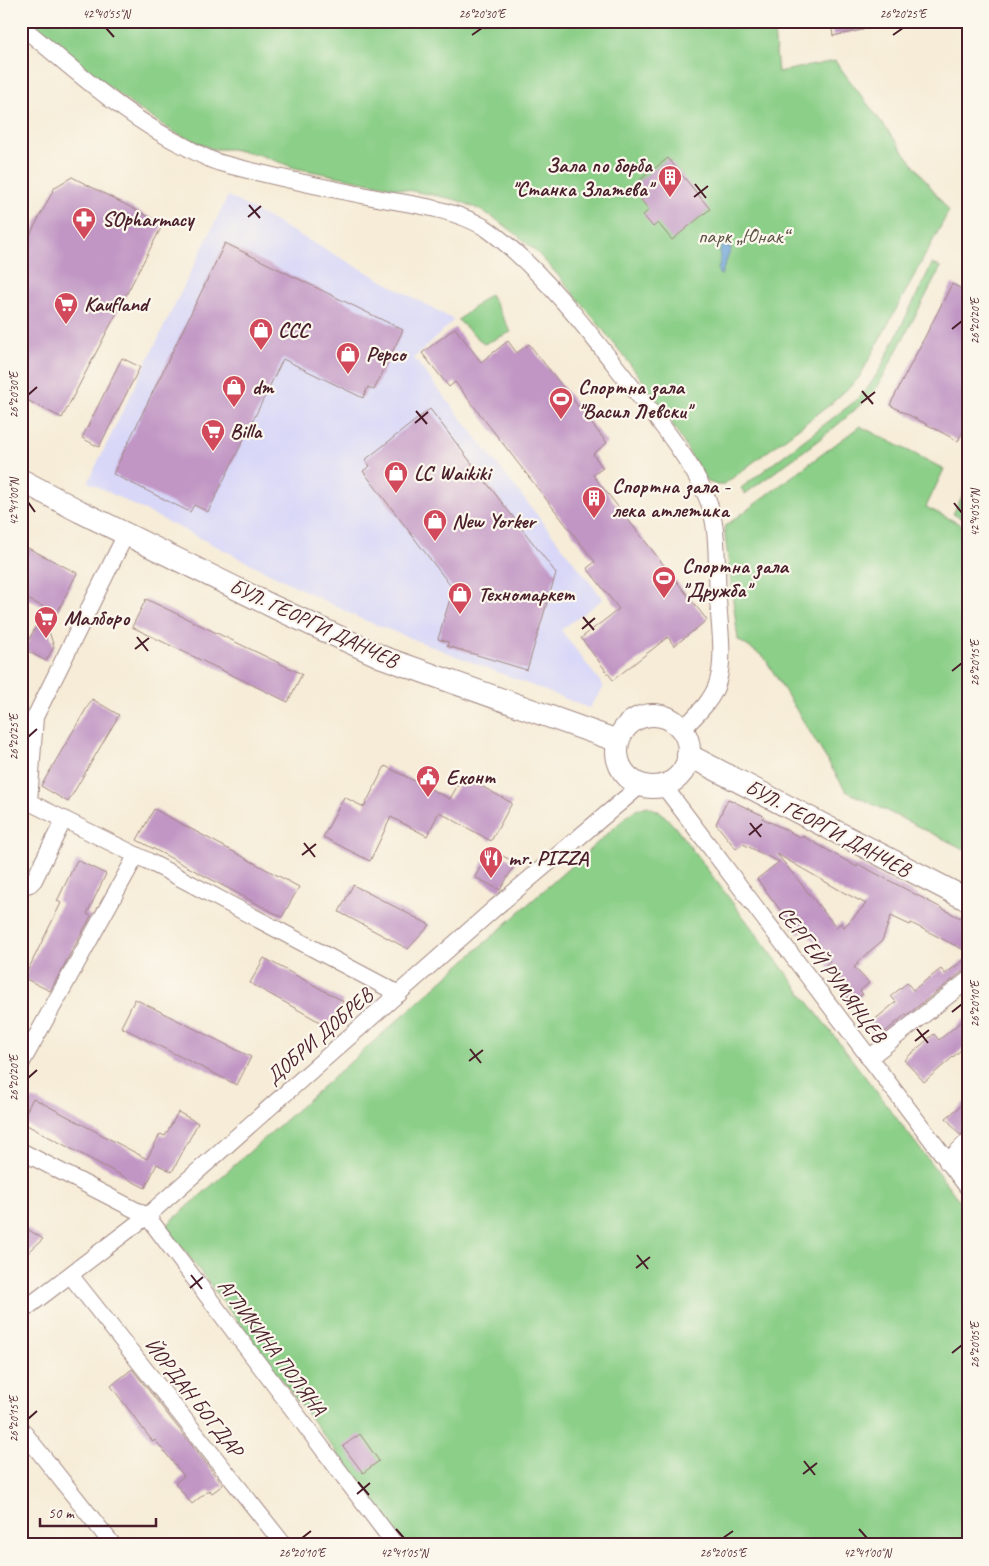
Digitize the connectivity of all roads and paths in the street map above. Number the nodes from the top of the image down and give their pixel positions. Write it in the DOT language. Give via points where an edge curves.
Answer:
graph roads {
  1 [pos="21,26"];
  2 [pos="21,480"];
  3 [pos="126,534"];
  4 [pos="682,730"];
  5 [pos="618,741"];
  6 [pos="688,755"];
  7 [pos="641,785"];
  8 [pos="664,785"];
  9 [pos="25,800"];
  10 [pos="64,819"];
  11 [pos="136,856"];
  12 [pos="21,887"];
  13 [pos="968,900"];
  14 [pos="968,980"];
  15 [pos="399,994"];
  16 [pos="869,1058"];
  17 [pos="21,1064"];
  18 [pos="968,1141"];
  19 [pos="21,1150"];
  20 [pos="947,1162"];
  21 [pos="968,1188"];
  22 [pos="147,1216"];
  23 [pos="71,1276"];
  24 [pos="21,1312"];
  25 [pos="21,1429"];
  26 [pos="113,1545"];
  27 [pos="284,1545"];
  28 [pos="393,1545"];
  1 -- 4 [label="street" via="128,113 171,140 223,164 429,207 473,222 501,240 554,290 660,424 709,504 714,524 720,672 707,703"];
  2 -- 3 [label="main road, БУЛ. ГЕОРГИ ДАНЧЕВ"];
  3 -- 5 [label="main road, БУЛ. ГЕОРГИ ДАНЧЕВ" via="382,656"];
  3 -- 9 [label="street" via="35,717"];
  4 -- 5 [label="main road" via="669,719 646,716 627,726"];
  4 -- 6 [label="main road" via="688,744"];
  5 -- 7 [label="main road" via="621,767 627,776"];
  6 -- 8 [label="main road" via="682,771"];
  6 -- 13 [label="main road, БУЛ. ГЕОРГИ ДАНЧЕВ"];
  7 -- 8 [label="main road"];
  7 -- 15 [label="street, ДОБРИ ДОБРЕВ"];
  8 -- 16 [label="street, СЕРГЕЙ РУМЯНЦЕВ"];
  9 -- 10 [label="street"];
  10 -- 11 [label="street"];
  10 -- 12 [label="street" via="34,880"];
  11 -- 15 [label="street"];
  11 -- 17 [label="street"];
  14 -- 16 [label="street"];
  15 -- 22 [label="street, ДОБРИ ДОБРЕВ"];
  16 -- 20 [label="street, СЕРГЕЙ РУМЯНЦЕВ"];
  18 -- 20 [label="street"];
  19 -- 22 [label="street, АГЛИКИНА ПОЛЯНА"];
  20 -- 21 [label="street, СЕРГЕЙ РУМЯНЦЕВ"];
  22 -- 23 [label="street, ДОБРИ ДОБРЕВ"];
  22 -- 28 [label="street, АГЛИКИНА ПОЛЯНА"];
  23 -- 24 [label="street, ДОБРИ ДОБРЕВ"];
  23 -- 27 [label="street, ЙОРДАН БОГДАР"];
  25 -- 26 [label="street"];
}
